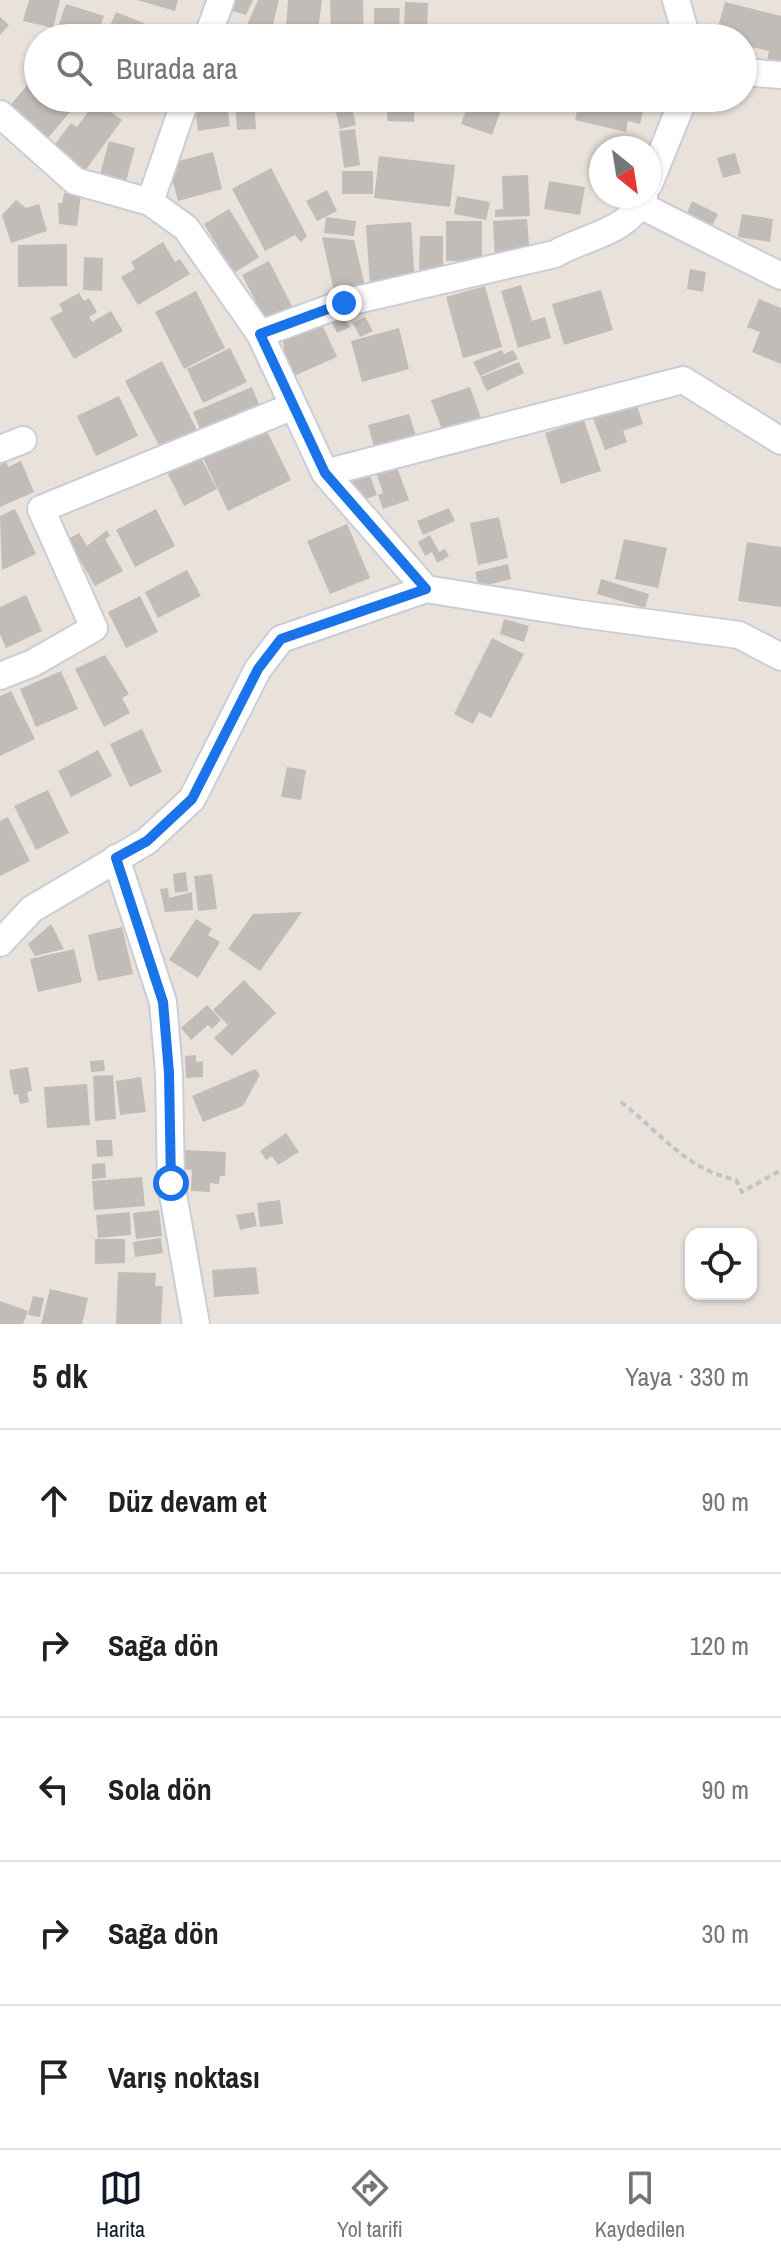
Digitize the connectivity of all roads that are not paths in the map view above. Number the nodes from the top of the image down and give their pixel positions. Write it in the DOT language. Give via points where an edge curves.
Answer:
graph roads {
  1 [pos="221,0"];
  2 [pos="676,0"];
  3 [pos="212,24"];
  4 [pos="683,24"];
  5 [pos="757,73"];
  6 [pos="781,75"];
  7 [pos="181,112"];
  8 [pos="678,112"];
  9 [pos="0,114"];
  10 [pos="661,154"];
  11 [pos="150,202"];
  12 [pos="661,205"];
  13 [pos="635,208"];
  14 [pos="781,276"];
  15 [pos="260,334"];
  16 [pos="291,407"];
  17 [pos="781,441"];
  18 [pos="325,473"];
  19 [pos="426,589"];
  20 [pos="781,657"];
  21 [pos="0,676"];
  22 [pos="116,858"];
  23 [pos="0,943"];
  24 [pos="196,1324"];
  1 -- 3 [label="street"];
  2 -- 4 [label="street"];
  5 -- 6 [label="street"];
  7 -- 11 [label="street"];
  8 -- 10 [label="street"];
  9 -- 11 [label="street" via="75,181"];
  11 -- 15 [label="street" via="186,228"];
  12 -- 14 [label="street"];
  13 -- 15 [label="street" via="621,227 555,254 344,303"];
  15 -- 16 [label="street"];
  16 -- 18 [label="street"];
  16 -- 21 [label="street" via="41,509 94,628"];
  17 -- 18 [label="street" via="683,380"];
  18 -- 19 [label="street"];
  19 -- 20 [label="street" via="739,635"];
  19 -- 22 [label="street" via="281,639 258,669 192,799 147,841"];
  22 -- 23 [label="street" via="32,909"];
  22 -- 24 [label="street" via="163,1002 171,1183"];
}
